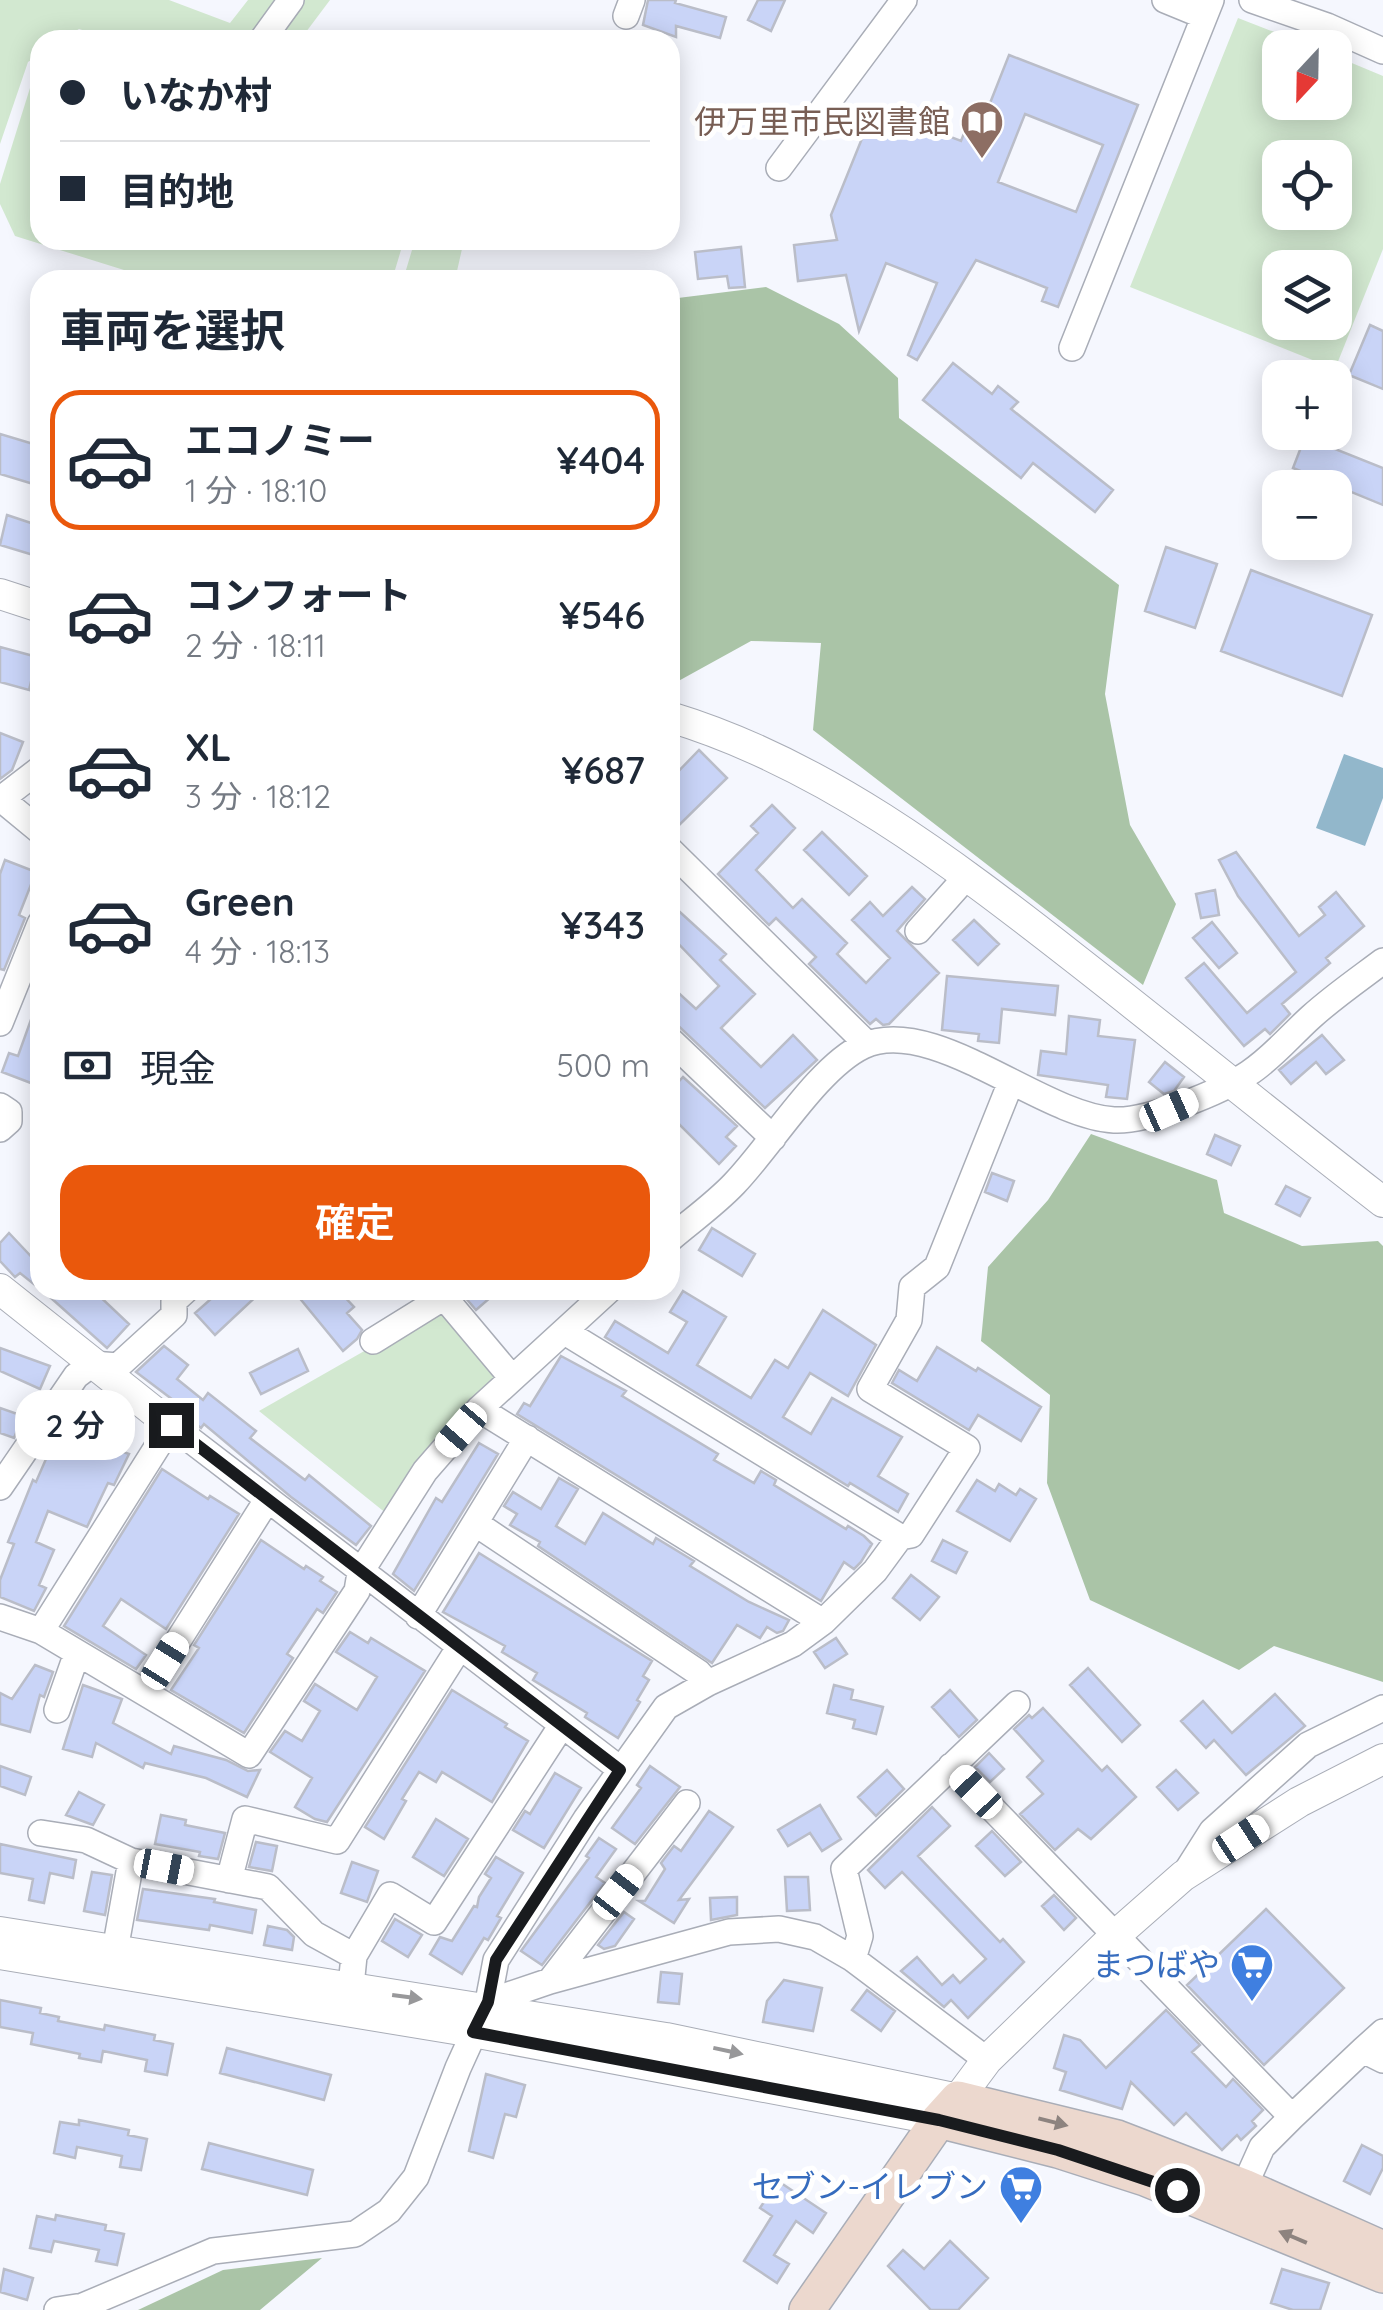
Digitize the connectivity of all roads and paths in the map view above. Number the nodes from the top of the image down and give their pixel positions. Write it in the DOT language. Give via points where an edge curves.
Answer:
graph roads {
  1 [pos="291,0"];
  2 [pos="904,0"];
  3 [pos="1165,0"];
  4 [pos="1252,0"];
  5 [pos="1208,8"];
  6 [pos="269,30"];
  7 [pos="1383,52"];
  8 [pos="779,168"];
  9 [pos="1072,348"];
  10 [pos="0,594"];
  11 [pos="30,604"];
  12 [pos="680,720"];
  13 [pos="30,776"];
  14 [pos="0,799"];
  15 [pos="30,823"];
  16 [pos="680,860"];
  17 [pos="968,875"];
  18 [pos="918,932"];
  19 [pos="30,949"];
  20 [pos="1383,961"];
  21 [pos="0,1023"];
  22 [pos="867,1044"];
  23 [pos="680,1050"];
  24 [pos="1010,1082"];
  25 [pos="1233,1082"];
  26 [pos="0,1106"];
  27 [pos="0,1129"];
  28 [pos="773,1138"];
  29 [pos="1383,1202"];
  30 [pos="680,1230"];
  31 [pos="0,1289"];
  32 [pos="175,1300"];
  33 [pos="439,1300"];
  34 [pos="447,1300"];
  35 [pos="598,1300"];
  36 [pos="565,1332"];
  37 [pos="373,1341"];
  38 [pos="92,1364"];
  39 [pos="512,1378"];
  40 [pos="479,1408"];
  41 [pos="171,1425"];
  42 [pos="527,1438"];
  43 [pos="0,1487"];
  44 [pos="266,1500"];
  45 [pos="474,1523"];
  46 [pos="900,1537"];
  47 [pos="360,1573"];
  48 [pos="418,1616"];
  49 [pos="0,1617"];
  50 [pos="823,1622"];
  51 [pos="41,1631"];
  52 [pos="459,1648"];
  53 [pos="77,1653"];
  54 [pos="708,1683"];
  55 [pos="145,1693"];
  56 [pos="1016,1704"];
  57 [pos="1383,1708"];
  58 [pos="57,1710"];
  59 [pos="562,1726"];
  60 [pos="1383,1759"];
  61 [pos="951,1766"];
  62 [pos="620,1770"];
  63 [pos="687,1803"];
  64 [pos="40,1832"];
  65 [pos="131,1861"];
  66 [pos="1183,1876"];
  67 [pos="230,1880"];
  68 [pos="0,1932"];
  69 [pos="1116,1934"];
  70 [pos="0,1954"];
  71 [pos="354,1956"];
  72 [pos="853,1959"];
  73 [pos="113,1960"];
  74 [pos="550,1981"];
  75 [pos="350,2001"];
  76 [pos="482,2014"];
  77 [pos="1383,2032"];
  78 [pos="1373,2055"];
  79 [pos="987,2060"];
  80 [pos="948,2109"];
  81 [pos="1292,2118"];
  82 [pos="1244,2187"];
  83 [pos="1383,2249"];
  84 [pos="1383,2275"];
  85 [pos="57,2310"];
  86 [pos="806,2310"];
  1 -- 6 [label="street"];
  2 -- 8 [label="street"];
  3 -- 5 [label="street"];
  4 -- 7 [label="street"];
  5 -- 9 [label="street"];
  10 -- 11 [label="street"];
  12 -- 17 [label="street" via="847,794"];
  13 -- 14 [label="street"];
  14 -- 15 [label="street"];
  16 -- 22 [label="street"];
  17 -- 18 [label="street"];
  17 -- 25 [label="street"];
  19 -- 21 [label="street"];
  20 -- 25 [label="street"];
  22 -- 24 [label="street" via="903,1041 948,1051"];
  22 -- 28 [label="street" via="815,1088"];
  23 -- 28 [label="street"];
  24 -- 25 [label="street" via="1114,1121 1169,1110"];
  24 -- 46 [label="street" via="936,1267 912,1287 909,1320 870,1389 967,1448 911,1535"];
  25 -- 29 [label="street"];
  26 -- 27 [label="street" via="9,1122"];
  28 -- 30 [label="street" via="733,1186"];
  31 -- 38 [label="street"];
  32 -- 38 [label="street" via="174,1315 118,1366"];
  33 -- 37 [label="street"];
  34 -- 39 [label="street"];
  35 -- 36 [label="street"];
  36 -- 39 [label="street"];
  36 -- 46 [label="street"];
  38 -- 41 [label="street"];
  38 -- 43 [label="street" via="76,1376"];
  39 -- 40 [label="street"];
  40 -- 42 [label="street"];
  40 -- 47 [label="street" via="425,1472"];
  41 -- 44 [label="street"];
  41 -- 51 [label="street"];
  42 -- 45 [label="street"];
  42 -- 50 [label="street"];
  44 -- 47 [label="street"];
  44 -- 55 [label="street"];
  45 -- 48 [label="street"];
  45 -- 54 [label="street"];
  46 -- 50 [label="street"];
  47 -- 48 [label="street"];
  47 -- 55 [label="street" via="357,1592 249,1755"];
  48 -- 52 [label="street"];
  49 -- 51 [label="street"];
  50 -- 54 [label="street" via="793,1644"];
  51 -- 53 [label="street"];
  52 -- 59 [label="street"];
  52 -- 67 [label="street" via="337,1840 245,1819"];
  53 -- 55 [label="street"];
  53 -- 58 [label="street"];
  54 -- 62 [label="street" via="666,1707"];
  56 -- 61 [label="street"];
  57 -- 66 [label="street" via="1308,1745 1212,1831"];
  59 -- 62 [label="street"];
  59 -- 71 [label="street" via="434,1922 390,1894"];
  60 -- 66 [label="street" via="1299,1802"];
  61 -- 69 [label="street"];
  61 -- 72 [label="street" via="844,1868 860,1936"];
  62 -- 76 [label="street" via="496,1960"];
  63 -- 74 [label="street"];
  64 -- 65 [label="street" via="86,1840"];
  65 -- 67 [label="street"];
  65 -- 73 [label="street"];
  66 -- 69 [label="street"];
  67 -- 71 [label="street" via="268,1887 314,1934"];
  68 -- 73 [label="street"];
  69 -- 79 [label="street"];
  69 -- 81 [label="street"];
  70 -- 73 [label="street"];
  71 -- 75 [label="street"];
  72 -- 74 [label="street" via="815,1936 780,1929 729,1932"];
  72 -- 79 [label="street"];
  73 -- 75 [label="street"];
  74 -- 76 [label="street"];
  75 -- 76 [label="street"];
  76 -- 80 [label="street"];
  76 -- 85 [label="street" via="416,2177 389,2211 355,2234 213,2252"];
  77 -- 78 [label="street"];
  78 -- 81 [label="street"];
  79 -- 80 [label="street"];
  80 -- 82 [label="main road, one-way" via="1117,2138"];
  84 -- 80 [label="main road, one-way" via="1145,2178"];
  80 -- 86 [label="main road"];
  81 -- 82 [label="street" via="1262,2147"];
  82 -- 83 [label="main road"];
}
